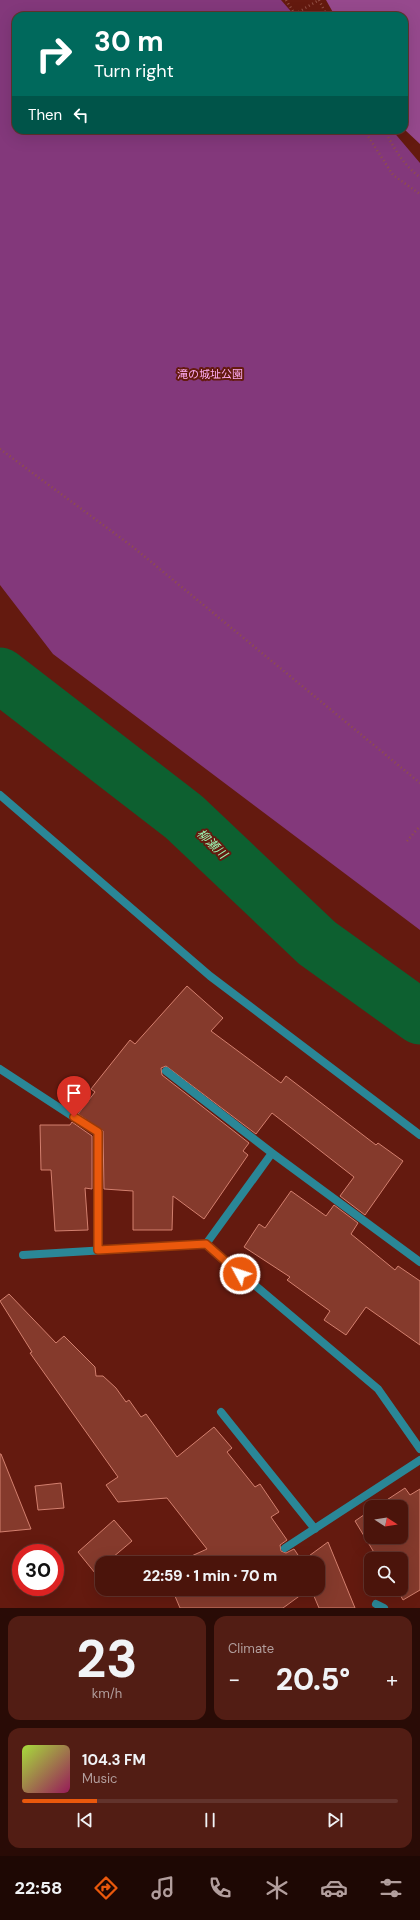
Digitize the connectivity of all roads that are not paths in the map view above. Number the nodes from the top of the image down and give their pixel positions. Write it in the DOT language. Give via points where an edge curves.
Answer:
graph roads {
  1 [pos="0,795"];
  2 [pos="0,1069"];
  3 [pos="166,1072"];
  4 [pos="420,1135"];
  5 [pos="272,1153"];
  6 [pos="206,1244"];
  7 [pos="98,1250"];
  8 [pos="23,1255"];
  9 [pos="420,1262"];
  10 [pos="221,1412"];
  11 [pos="420,1449"];
  12 [pos="420,1460"];
  13 [pos="315,1529"];
  14 [pos="285,1548"];
  15 [pos="376,1604"];
  16 [pos="384,1608"];
  1 -- 4 [label="street" via="210,976"];
  2 -- 7 [label="street" via="98,1132"];
  3 -- 5 [label="street"];
  5 -- 6 [label="street"];
  5 -- 9 [label="street"];
  6 -- 7 [label="street"];
  6 -- 11 [label="street" via="378,1390"];
  7 -- 8 [label="street"];
  10 -- 13 [label="street"];
  12 -- 13 [label="street"];
  13 -- 14 [label="street"];
  15 -- 16 [label="street"];
}
